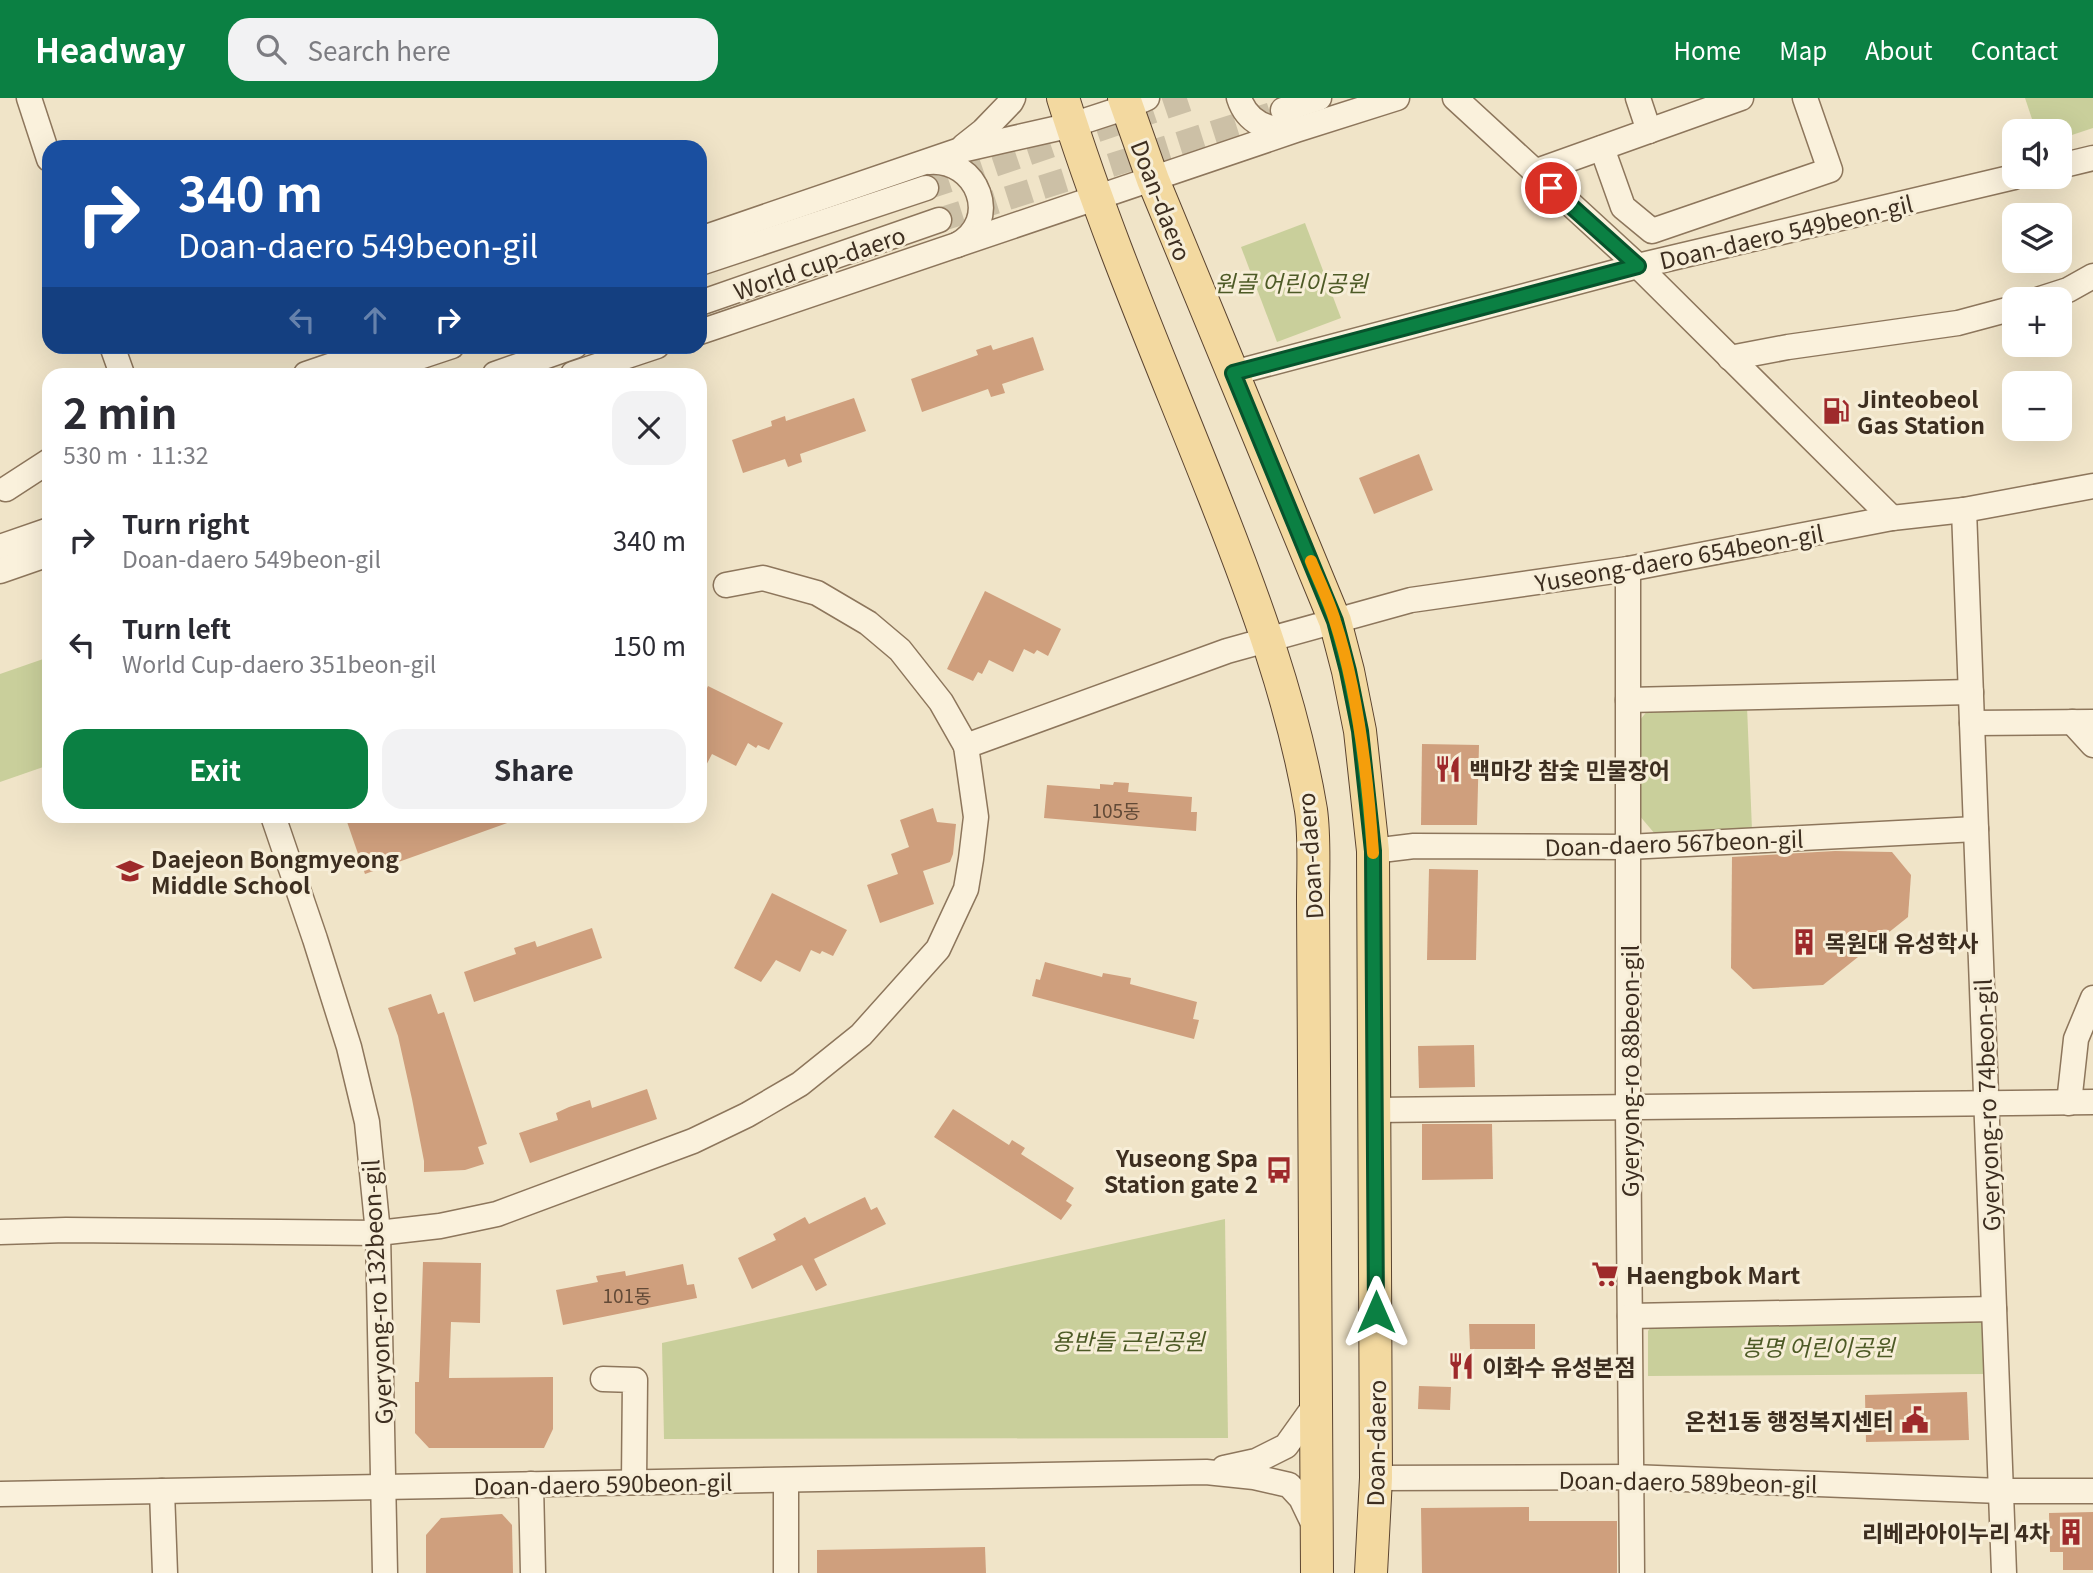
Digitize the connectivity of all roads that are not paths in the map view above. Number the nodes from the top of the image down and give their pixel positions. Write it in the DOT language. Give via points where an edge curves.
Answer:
graph roads {
  1 [pos="29,98"];
  2 [pos="1013,98"];
  3 [pos="1239,98"];
  4 [pos="1318,98"];
  5 [pos="1397,98"];
  6 [pos="1455,98"];
  7 [pos="1638,98"];
  8 [pos="1741,98"];
  9 [pos="1805,98"];
  10 [pos="1133,101"];
  11 [pos="1068,111"];
  12 [pos="1289,120"];
  13 [pos="1649,131"];
  14 [pos="43,140"];
  15 [pos="1602,148"];
  16 [pos="957,151"];
  17 [pos="2093,158"];
  18 [pos="2072,163"];
  19 [pos="1534,172"];
  20 [pos="921,176"];
  21 [pos="1153,180"];
  22 [pos="2002,180"];
  23 [pos="1096,198"];
  24 [pos="939,220"];
  25 [pos="707,237"];
  26 [pos="950,248"];
  27 [pos="707,261"];
  28 [pos="1638,266"];
  29 [pos="2093,276"];
  30 [pos="2072,288"];
  31 [pos="707,301"];
  32 [pos="2002,311"];
  33 [pos="707,330"];
  34 [pos="365,354"];
  35 [pos="428,354"];
  36 [pos="552,354"];
  37 [pos="633,354"];
  38 [pos="1730,358"];
  39 [pos="324,368"];
  40 [pos="386,368"];
  41 [pos="512,368"];
  42 [pos="591,368"];
  43 [pos="1233,373"];
  44 [pos="42,465"];
  45 [pos="42,482"];
  46 [pos="2093,486"];
  47 [pos="3,490"];
  48 [pos="1964,510"];
  49 [pos="1892,518"];
  50 [pos="42,532"];
  51 [pos="0,547"];
  52 [pos="42,557"];
  53 [pos="1628,569"];
  54 [pos="0,572"];
  55 [pos="726,585"];
  56 [pos="1335,621"];
  57 [pos="1267,640"];
  58 [pos="1971,692"];
  59 [pos="1628,700"];
  60 [pos="2082,722"];
  61 [pos="1972,723"];
  62 [pos="966,746"];
  63 [pos="2093,746"];
  64 [pos="275,823"];
  65 [pos="1976,829"];
  66 [pos="1628,847"];
  67 [pos="1373,851"];
  68 [pos="2093,998"];
  69 [pos="2081,1103"];
  70 [pos="1986,1104"];
  71 [pos="1628,1108"];
  72 [pos="1375,1110"];
  73 [pos="0,1232"];
  74 [pos="378,1233"];
  75 [pos="1994,1309"];
  76 [pos="1630,1316"];
  77 [pos="603,1379"];
  78 [pos="1316,1404"];
  79 [pos="1206,1472"];
  80 [pos="1631,1477"];
  81 [pos="1376,1478"];
  82 [pos="786,1480"];
  83 [pos="634,1482"];
  84 [pos="531,1484"];
  85 [pos="384,1487"];
  86 [pos="162,1491"];
  87 [pos="2001,1491"];
  88 [pos="2093,1492"];
  89 [pos="0,1494"];
  90 [pos="1317,1532"];
  91 [pos="165,1573"];
  92 [pos="385,1573"];
  93 [pos="533,1573"];
  94 [pos="786,1573"];
  95 [pos="1317,1573"];
  96 [pos="1371,1573"];
  97 [pos="1632,1573"];
  98 [pos="2004,1573"];
  1 -- 14 [label="street"];
  2 -- 16 [label="street"];
  3 -- 12 [label="street" via="1248,115 1263,127 1272,130"];
  4 -- 12 [label="street"];
  5 -- 12 [label="street"];
  6 -- 19 [label="street"];
  7 -- 13 [label="street"];
  8 -- 13 [label="street"];
  9 -- 15 [label="street" via="1830,170 1652,232 1623,207"];
  10 -- 11 [label="street"];
  10 -- 21 [label="main road, Doan-daero"];
  11 -- 16 [label="street"];
  11 -- 23 [label="main road, Doan-daero"];
  12 -- 21 [label="street"];
  13 -- 15 [label="street"];
  15 -- 19 [label="street"];
  16 -- 20 [label="street"];
  17 -- 18 [label="street"];
  19 -- 28 [label="street"];
  20 -- 25 [label="street"];
  20 -- 26 [label="street" via="932,161 947,162 967,174 979,194 981,207 972,233"];
  20 -- 27 [label="street"];
  21 -- 23 [label="street"];
  21 -- 43 [label="main road, Doan-daero"];
  22 -- 28 [label="street, Doan-daero 549beon-gil"];
  23 -- 26 [label="street"];
  23 -- 57 [label="main road, Doan-daero"];
  24 -- 31 [label="street, World cup-daero"];
  26 -- 33 [label="street"];
  28 -- 38 [label="street"];
  28 -- 43 [label="street, Doan-daero 549beon-gil"];
  29 -- 30 [label="street"];
  32 -- 38 [label="street" via="1958,323"];
  34 -- 39 [label="street"];
  35 -- 40 [label="street"];
  36 -- 41 [label="street"];
  37 -- 42 [label="street"];
  38 -- 49 [label="street"];
  43 -- 56 [label="main road, Doan-daero"];
  44 -- 47 [label="street"];
  45 -- 47 [label="street"];
  46 -- 48 [label="street, Yuseong-daero 654beon-gil"];
  48 -- 49 [label="street, Yuseong-daero 654beon-gil"];
  48 -- 58 [label="street, Gyeryong-ro 74beon-gil"];
  49 -- 53 [label="street, Yuseong-daero 654beon-gil"];
  50 -- 51 [label="street"];
  52 -- 54 [label="street"];
  53 -- 56 [label="street, Yuseong-daero 654beon-gil" via="1411,600"];
  53 -- 59 [label="street, Gyeryong-ro 88beon-gil"];
  55 -- 62 [label="street" via="763,578 817,593 868,623 900,650 941,702"];
  56 -- 57 [label="street, Yuseong-daero 654beon-gil"];
  56 -- 67 [label="main road, Doan-daero" via="1360,731"];
  57 -- 62 [label="street, Yuseong-daero 654beon-gil"];
  57 -- 78 [label="main road, Doan-daero" via="1311,812"];
  58 -- 59 [label="street"];
  58 -- 61 [label="street, Gyeryong-ro 74beon-gil"];
  59 -- 66 [label="street, Gyeryong-ro 88beon-gil"];
  60 -- 61 [label="street"];
  60 -- 63 [label="street"];
  61 -- 65 [label="street, Gyeryong-ro 74beon-gil"];
  62 -- 74 [label="street" via="976,817 966,889 938,949 853,1041 800,1084 693,1141 497,1214"];
  64 -- 74 [label="street, Gyeryong-ro 132beon-gil" via="349,1047 367,1122"];
  65 -- 66 [label="street, Doan-daero 567beon-gil"];
  65 -- 70 [label="street, Gyeryong-ro 74beon-gil"];
  66 -- 67 [label="street, Doan-daero 567beon-gil" via="1414,846"];
  66 -- 71 [label="street, Gyeryong-ro 88beon-gil"];
  67 -- 72 [label="main road, Doan-daero"];
  68 -- 69 [label="street" via="2076,1038"];
  69 -- 70 [label="street"];
  70 -- 71 [label="street"];
  70 -- 75 [label="street, Gyeryong-ro 74beon-gil"];
  71 -- 72 [label="street"];
  71 -- 76 [label="street, Gyeryong-ro 88beon-gil"];
  72 -- 81 [label="main road, Doan-daero"];
  73 -- 74 [label="street"];
  74 -- 85 [label="street, Gyeryong-ro 132beon-gil"];
  75 -- 76 [label="street"];
  75 -- 87 [label="street, Gyeryong-ro 74beon-gil"];
  76 -- 80 [label="street, Gyeryong-ro 88beon-gil"];
  77 -- 83 [label="street" via="635,1380"];
  78 -- 79 [label="street" via="1286,1446 1256,1461"];
  78 -- 90 [label="main road, Doan-daero"];
  79 -- 82 [label="street, Doan-daero 590beon-gil"];
  79 -- 90 [label="street" via="1289,1485 1301,1498"];
  80 -- 81 [label="street, Doan-daero 589beon-gil"];
  80 -- 87 [label="street, Doan-daero 589beon-gil"];
  80 -- 97 [label="street, Gyeryong-ro 88beon-gil"];
  81 -- 96 [label="main road, Doan-daero"];
  82 -- 83 [label="street, Doan-daero 590beon-gil"];
  82 -- 94 [label="street"];
  83 -- 84 [label="street, Doan-daero 590beon-gil"];
  84 -- 85 [label="street, Doan-daero 590beon-gil"];
  84 -- 93 [label="street"];
  85 -- 86 [label="street, Doan-daero 590beon-gil"];
  85 -- 92 [label="street, Gyeryong-ro 132beon-gil"];
  86 -- 89 [label="street, Doan-daero 590beon-gil"];
  86 -- 91 [label="street"];
  87 -- 88 [label="street, Doan-daero 589beon-gil"];
  87 -- 98 [label="street, Gyeryong-ro 74beon-gil"];
  90 -- 95 [label="main road, Doan-daero"];
}
